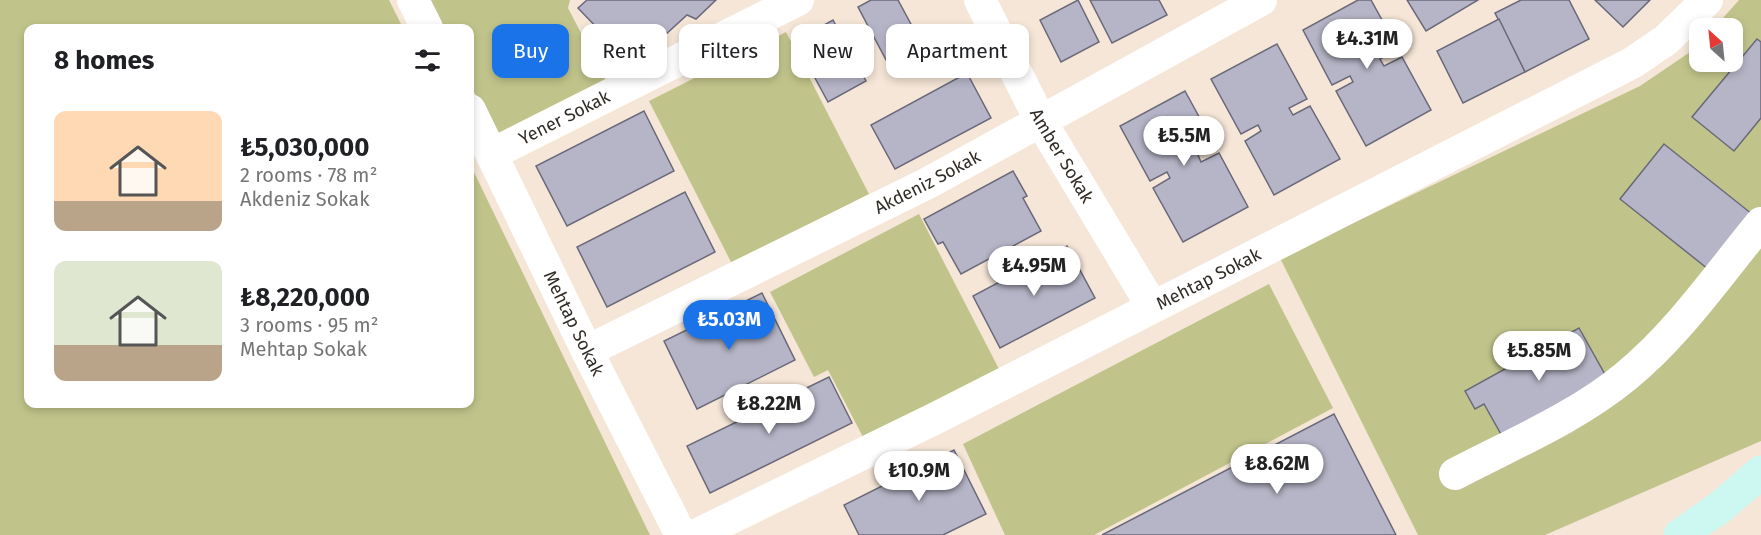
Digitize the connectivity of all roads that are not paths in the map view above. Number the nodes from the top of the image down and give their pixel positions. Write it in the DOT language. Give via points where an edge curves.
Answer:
graph roads {
  1 [pos="413,0"];
  2 [pos="798,0"];
  3 [pos="980,0"];
  4 [pos="1261,0"];
  5 [pos="1707,0"];
  6 [pos="426,24"];
  7 [pos="474,118"];
  8 [pos="1041,120"];
  9 [pos="492,154"];
  10 [pos="1761,223"];
  11 [pos="1152,306"];
  12 [pos="587,351"];
  13 [pos="1761,472"];
  14 [pos="1455,474"];
  15 [pos="681,535"];
  16 [pos="696,535"];
  17 [pos="1680,535"];
  1 -- 6 [label="street"];
  2 -- 9 [label="street, Yener Sokak"];
  3 -- 8 [label="street, Amber Sokak"];
  4 -- 8 [label="street, Akdeniz Sokak"];
  5 -- 11 [label="street, Mehtap Sokak" via="1666,40 1632,63"];
  7 -- 9 [label="street, Mehtap Sokak"];
  8 -- 11 [label="street, Amber Sokak"];
  8 -- 12 [label="street, Akdeniz Sokak" via="928,183"];
  9 -- 12 [label="street, Mehtap Sokak"];
  10 -- 14 [label="street" via="1676,327 1626,376 1567,416"];
  11 -- 16 [label="street, Mehtap Sokak" via="936,418"];
  12 -- 15 [label="street, Mehtap Sokak"];
  13 -- 17 [label="main road"];
}
